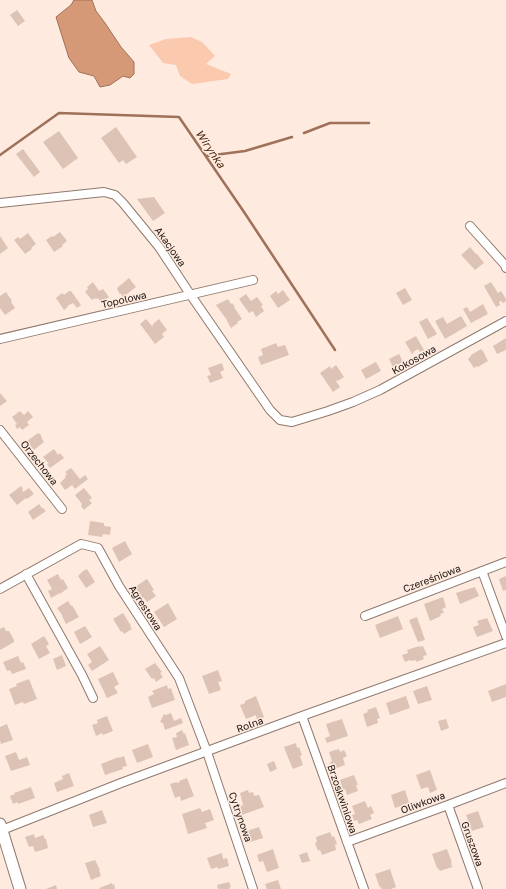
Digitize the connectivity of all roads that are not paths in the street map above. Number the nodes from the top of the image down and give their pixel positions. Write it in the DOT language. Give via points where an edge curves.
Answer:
graph roads {
  1 [pos="0,203"];
  2 [pos="470,226"];
  3 [pos="506,268"];
  4 [pos="252,280"];
  5 [pos="190,294"];
  6 [pos="506,321"];
  7 [pos="1,337"];
  8 [pos="270,410"];
  9 [pos="0,430"];
  10 [pos="62,509"];
  11 [pos="506,562"];
  12 [pos="482,570"];
  13 [pos="26,574"];
  14 [pos="0,589"];
  15 [pos="365,616"];
  16 [pos="506,636"];
  17 [pos="506,643"];
  18 [pos="92,698"];
  19 [pos="302,716"];
  20 [pos="207,752"];
  21 [pos="506,783"];
  22 [pos="448,805"];
  23 [pos="1,827"];
  24 [pos="347,842"];
  25 [pos="20,889"];
  26 [pos="253,889"];
  27 [pos="364,889"];
  28 [pos="478,889"];
  1 -- 5 [label="street, Akacjowa" via="104,192 115,195 159,247"];
  2 -- 3 [label="street"];
  4 -- 5 [label="street, Topolowa"];
  5 -- 7 [label="street, Topolowa"];
  5 -- 8 [label="street, Akacjowa"];
  6 -- 8 [label="street, Kokosowa" via="380,390 353,402 292,422 280,420"];
  9 -- 10 [label="street, Orzechowa"];
  11 -- 12 [label="street, Czereśniowa"];
  12 -- 15 [label="street, Czereśniowa"];
  12 -- 16 [label="street"];
  13 -- 14 [label="street, Agrestowa"];
  13 -- 18 [label="street"];
  13 -- 20 [label="street, Agrestowa" via="81,544 98,548 119,586 179,678"];
  17 -- 19 [label="street, Rolna"];
  19 -- 20 [label="street, Rolna"];
  19 -- 24 [label="street, Brzoskwiniowa"];
  20 -- 23 [label="street, Rolna"];
  20 -- 26 [label="street, Cytrynowa"];
  21 -- 22 [label="street, Oliwkowa"];
  22 -- 24 [label="street, Oliwkowa"];
  22 -- 28 [label="street, Gruszowa"];
  23 -- 25 [label="street"];
  24 -- 27 [label="street, Brzoskwiniowa"];
}
